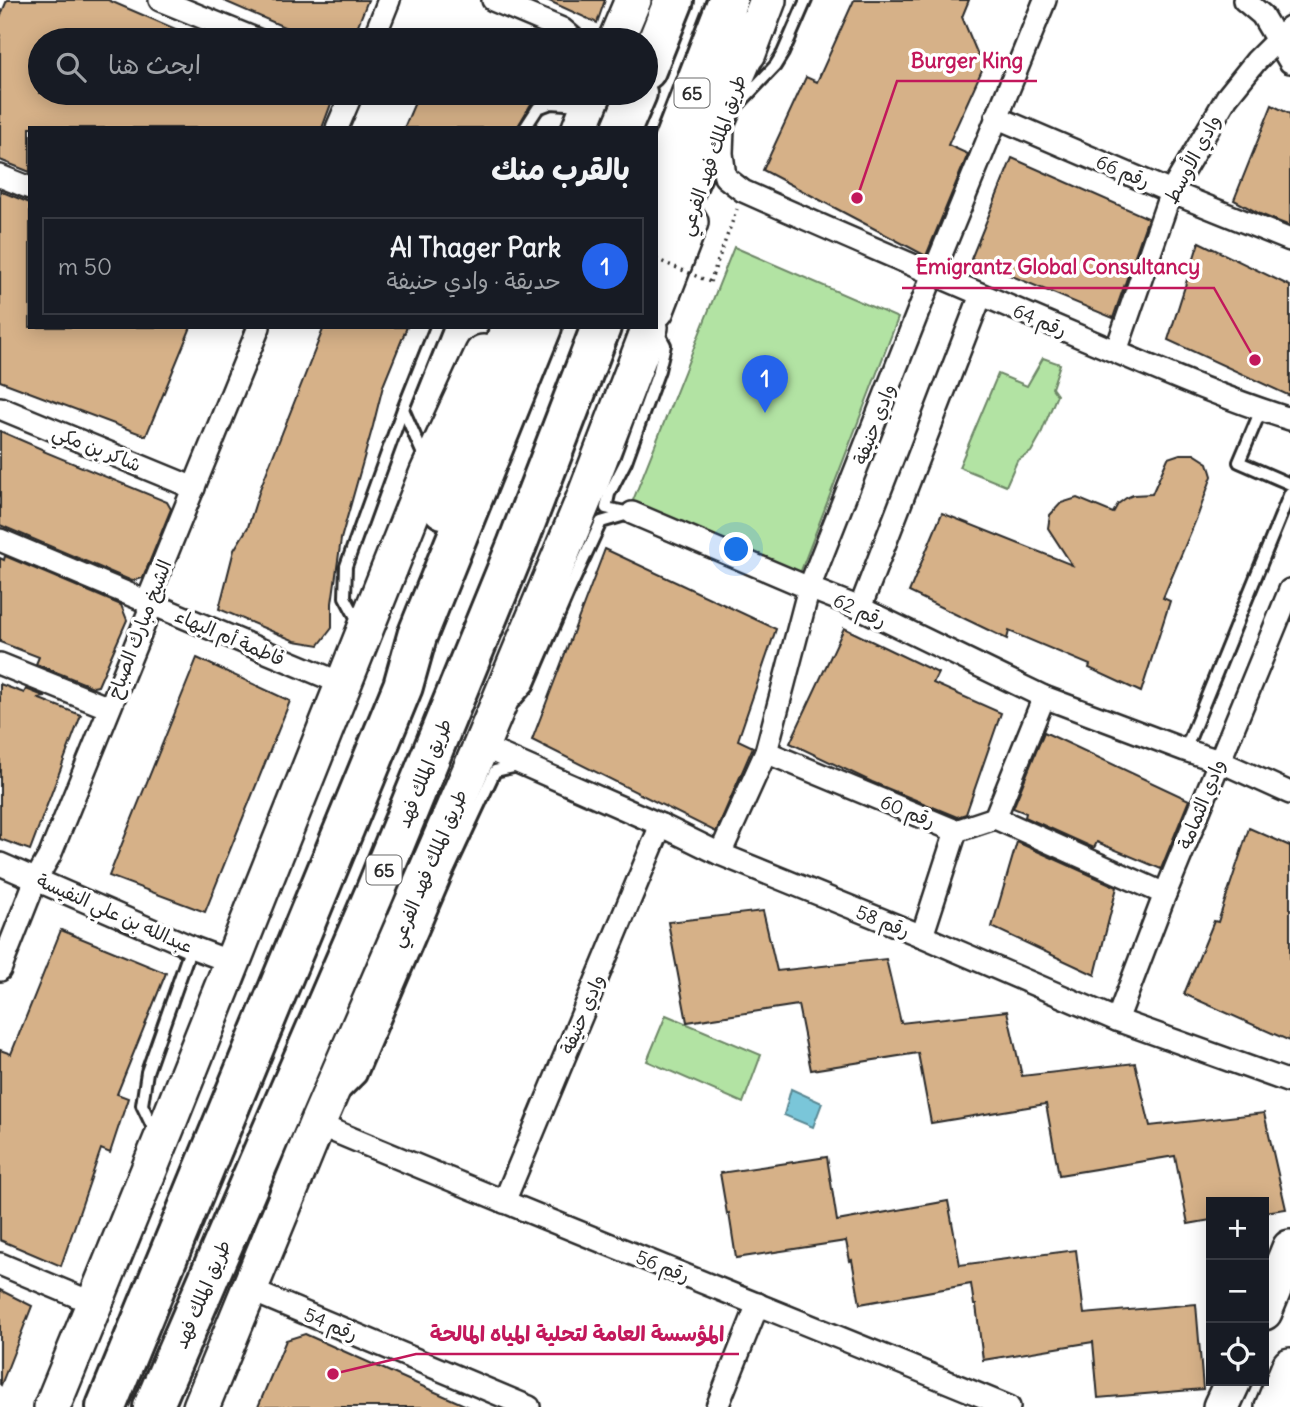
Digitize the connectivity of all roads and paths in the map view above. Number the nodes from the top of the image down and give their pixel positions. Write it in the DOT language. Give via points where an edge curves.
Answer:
graph roads {
  1 [pos="160,0"];
  2 [pos="389,0"];
  3 [pos="494,0"];
  4 [pos="633,0"];
  5 [pos="674,0"];
  6 [pos="728,0"];
  7 [pos="806,0"];
  8 [pos="1045,0"];
  9 [pos="1244,0"];
  10 [pos="762,13"];
  11 [pos="229,28"];
  12 [pos="378,28"];
  13 [pos="560,28"];
  14 [pos="621,28"];
  15 [pos="1283,34"];
  16 [pos="658,40"];
  17 [pos="1290,62"];
  18 [pos="347,105"];
  19 [pos="546,105"];
  20 [pos="631,105"];
  21 [pos="996,117"];
  22 [pos="726,121"];
  23 [pos="338,126"];
  24 [pos="526,126"];
  25 [pos="623,126"];
  26 [pos="0,176"];
  27 [pos="658,181"];
  28 [pos="28,187"];
  29 [pos="743,191"];
  30 [pos="1171,192"];
  31 [pos="1290,240"];
  32 [pos="658,253"];
  33 [pos="658,259"];
  34 [pos="933,274"];
  35 [pos="981,295"];
  36 [pos="658,305"];
  37 [pos="258,329"];
  38 [pos="435,329"];
  39 [pos="494,329"];
  40 [pos="511,329"];
  41 [pos="541,329"];
  42 [pos="600,329"];
  43 [pos="624,329"];
  44 [pos="649,329"];
  45 [pos="657,329"];
  46 [pos="1116,351"];
  47 [pos="0,408"];
  48 [pos="403,409"];
  49 [pos="1261,410"];
  50 [pos="1290,419"];
  51 [pos="429,468"];
  52 [pos="1290,484"];
  53 [pos="194,488"];
  54 [pos="1290,493"];
  55 [pos="632,513"];
  56 [pos="0,540"];
  57 [pos="517,545"];
  58 [pos="809,588"];
  59 [pos="1290,590"];
  60 [pos="147,602"];
  61 [pos="860,608"];
  62 [pos="364,632"];
  63 [pos="417,636"];
  64 [pos="0,664"];
  65 [pos="343,684"];
  66 [pos="1044,697"];
  67 [pos="109,708"];
  68 [pos="488,731"];
  69 [pos="1185,750"];
  70 [pos="766,752"];
  71 [pos="1219,761"];
  72 [pos="522,764"];
  73 [pos="1290,793"];
  74 [pos="995,818"];
  75 [pos="660,825"];
  76 [pos="956,831"];
  77 [pos="720,854"];
  78 [pos="0,864"];
  79 [pos="36,879"];
  80 [pos="1165,894"];
  81 [pos="922,936"];
  82 [pos="191,947"];
  83 [pos="231,962"];
  84 [pos="0,970"];
  85 [pos="1118,1020"];
  86 [pos="1290,1082"];
  87 [pos="322,1112"];
  88 [pos="160,1142"];
  89 [pos="503,1202"];
  90 [pos="1288,1253"];
  91 [pos="0,1264"];
  92 [pos="250,1290"];
  93 [pos="1269,1300"];
  94 [pos="93,1303"];
  95 [pos="758,1304"];
  96 [pos="1290,1305"];
  97 [pos="1269,1364"];
  98 [pos="1231,1386"];
  99 [pos="1281,1388"];
  100 [pos="52,1407"];
  101 [pos="106,1407"];
  102 [pos="153,1407"];
  103 [pos="201,1407"];
  104 [pos="529,1407"];
  105 [pos="717,1407"];
  106 [pos="1009,1407"];
  107 [pos="1222,1407"];
  1 -- 11 [label="street"];
  2 -- 12 [label="street"];
  3 -- 13 [label="street"];
  4 -- 14 [label="main road"];
  5 -- 16 [label="highway"];
  6 -- 27 [label="highway, 65"];
  7 -- 22 [label="lane" via="775,66"];
  8 -- 21 [label="street, وادي حنيفة"];
  9 -- 15 [label="street"];
  10 -- 22 [label="main road, طريق الملك فهد الفرعي"];
  10 -- 32 [label="highway"];
  15 -- 17 [label="street"];
  15 -- 30 [label="street, وادي الأوسط" via="1227,97"];
  18 -- 23 [label="street"];
  19 -- 24 [label="lane" via="538,108"];
  20 -- 25 [label="highway"];
  21 -- 30 [label="street, رقم 66"];
  21 -- 34 [label="street, وادي حنيفة"];
  22 -- 29 [label="street, رقم 64" via="725,177"];
  22 -- 36 [label="main road, طريق الملك فهد الفرعي"];
  26 -- 28 [label="street"];
  29 -- 33 [label="path, bridge" via="710,282"];
  29 -- 34 [label="street, رقم 64"];
  30 -- 31 [label="street, رقم 66"];
  30 -- 46 [label="street, وادي الأوسط"];
  34 -- 35 [label="street, رقم 64"];
  34 -- 58 [label="street, وادي حنيفة"];
  35 -- 46 [label="street, رقم 64"];
  35 -- 61 [label="street"];
  37 -- 53 [label="street, الشيخ مبارك الصباح"];
  38 -- 48 [label="lane"];
  39 -- 51 [label="main road"];
  40 -- 63 [label="highway" via="433,538"];
  41 -- 63 [label="highway"];
  42 -- 57 [label="highway, طريق الملك فهد / 65"];
  43 -- 57 [label="highway" via="563,469"];
  44 -- 68 [label="main road, طريق الملك فهد الفرعي"];
  45 -- 55 [label="lane, رقم 62" via="665,345 659,370 606,508"];
  46 -- 49 [label="street, رقم 64"];
  47 -- 53 [label="street, شاكر بن مكي"];
  48 -- 51 [label="lane"];
  48 -- 62 [label="lane" via="346,566 345,597"];
  49 -- 50 [label="street, رقم 64"];
  49 -- 52 [label="lane" via="1239,462"];
  51 -- 62 [label="main road"];
  53 -- 60 [label="street, الشيخ مبارك الصباح"];
  54 -- 69 [label="lane"];
  55 -- 58 [label="street, رقم 62"];
  55 -- 68 [label="lane" via="601,522 528,685"];
  56 -- 60 [label="street, فاطمة أم البهاء"];
  57 -- 102 [label="highway, طريق الملك فهد / 65" via="375,892"];
  58 -- 61 [label="street, رقم 62"];
  58 -- 70 [label="street, وادي حنيفة"];
  59 -- 71 [label="street, وادي الثمامة"];
  60 -- 65 [label="street, فاطمة أم البهاء"];
  60 -- 67 [label="street, الشيخ مبارك الصباح" via="149,612"];
  61 -- 66 [label="street, رقم 62"];
  62 -- 65 [label="main road"];
  63 -- 101 [label="highway" via="403,686"];
  64 -- 67 [label="street"];
  65 -- 83 [label="main road"];
  66 -- 69 [label="street, رقم 62"];
  66 -- 74 [label="street"];
  67 -- 79 [label="street, الشيخ مبارك الصباح"];
  68 -- 72 [label="street, رقم 58"];
  68 -- 87 [label="main road, طريق الملك فهد الفرعي"];
  69 -- 71 [label="street, رقم 62"];
  70 -- 76 [label="street, رقم 60"];
  70 -- 77 [label="street, وادي حنيفة"];
  71 -- 73 [label="street, رقم 62"];
  71 -- 80 [label="street, وادي الثمامة"];
  72 -- 75 [label="street, رقم 58"];
  72 -- 87 [label="lane" via="495,771 360,1077"];
  74 -- 76 [label="street, رقم 60"];
  74 -- 80 [label="street"];
  75 -- 77 [label="street, رقم 58"];
  75 -- 89 [label="street, وادي حنيفة"];
  76 -- 81 [label="street"];
  77 -- 81 [label="street, رقم 58"];
  78 -- 79 [label="street, عبدالله بن علي النفيسة"];
  79 -- 82 [label="street, عبدالله بن علي النفيسة"];
  79 -- 84 [label="street, الشيخ مبارك الصباح"];
  80 -- 85 [label="street, وادي الثمامة"];
  81 -- 85 [label="street, رقم 58"];
  82 -- 83 [label="street, عبدالله بن علي النفيسة"];
  82 -- 88 [label="lane" via="147,1072 142,1105"];
  83 -- 88 [label="main road"];
  85 -- 86 [label="street, رقم 58"];
  87 -- 89 [label="street, رقم 56"];
  87 -- 92 [label="main road, طريق الملك فهد الفرعي"];
  88 -- 94 [label="main road"];
  89 -- 95 [label="street, رقم 56"];
  90 -- 93 [label="main road"];
  90 -- 96 [label="main road" via="1281,1290"];
  91 -- 94 [label="street"];
  92 -- 103 [label="main road, طريق الملك فهد الفرعي"];
  92 -- 104 [label="street, رقم 54"];
  94 -- 100 [label="main road"];
  95 -- 105 [label="street"];
  95 -- 106 [label="street, رقم 56"];
  97 -- 99 [label="main road" via="1278,1370"];
  98 -- 107 [label="main road"];
}
